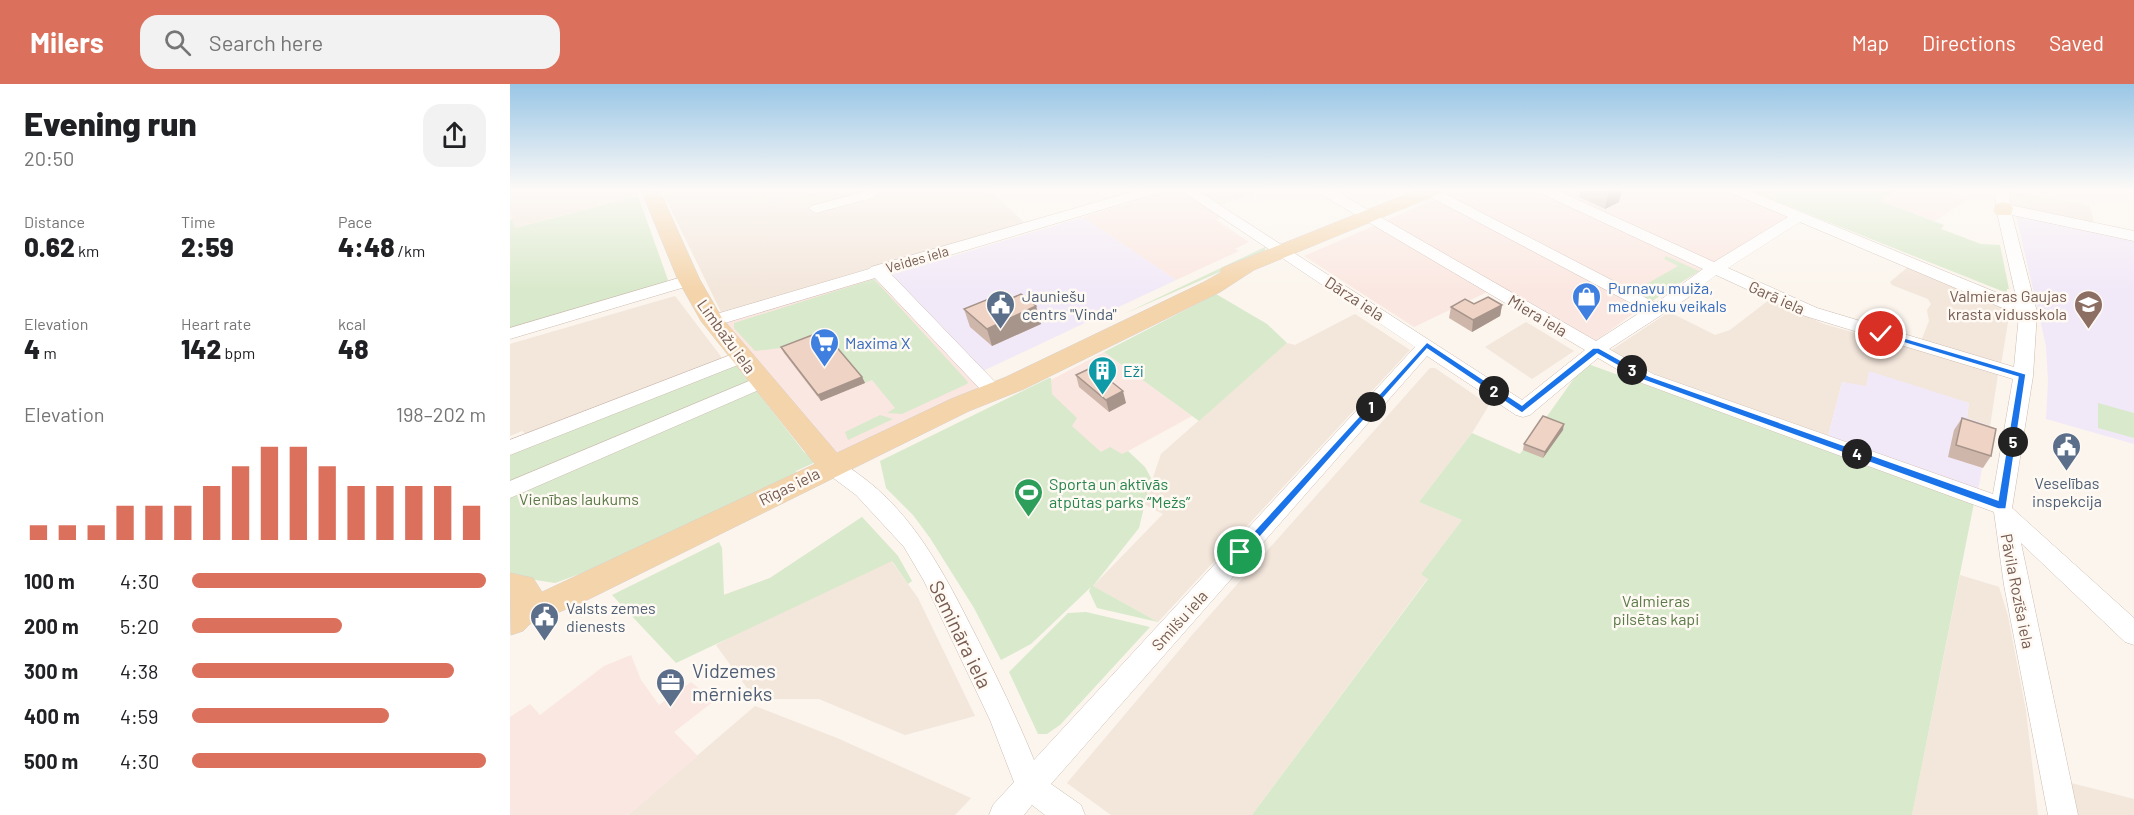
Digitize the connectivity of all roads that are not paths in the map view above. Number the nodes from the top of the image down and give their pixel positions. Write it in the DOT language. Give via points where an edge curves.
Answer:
graph roads {
  1 [pos="665,223"];
  2 [pos="1039,223"];
  3 [pos="1241,223"];
  4 [pos="1349,223"];
  5 [pos="1382,223"];
  6 [pos="1494,223"];
  7 [pos="1615,223"];
  8 [pos="1789,223"];
  9 [pos="1818,223"];
  10 [pos="2006,223"];
  11 [pos="2071,223"];
  12 [pos="2134,236"];
  13 [pos="1284,250"];
  14 [pos="1247,266"];
  15 [pos="1713,269"];
  16 [pos="878,270"];
  17 [pos="689,280"];
  18 [pos="1657,310"];
  19 [pos="2028,312"];
  20 [pos="712,321"];
  21 [pos="510,334"];
  22 [pos="1427,345"];
  23 [pos="1596,350"];
  24 [pos="741,357"];
  25 [pos="2023,376"];
  26 [pos="761,382"];
  27 [pos="989,387"];
  28 [pos="960,405"];
  29 [pos="510,448"];
  30 [pos="832,466"];
  31 [pos="510,490"];
  32 [pos="2003,510"];
  33 [pos="516,603"];
  34 [pos="2134,634"];
  35 [pos="1030,786"];
  36 [pos="1004,815"];
  37 [pos="1070,815"];
  38 [pos="2063,815"];
  1 -- 17 [label="main road, Limbažu iela"];
  2 -- 16 [label="street, Veides iela"];
  3 -- 13 [label="street, Dārza iela"];
  4 -- 13 [label="main road, Rīgas iela"];
  5 -- 23 [label="street, Miera iela"];
  6 -- 18 [label="street"];
  7 -- 15 [label="street, Garā iela"];
  8 -- 15 [label="street"];
  9 -- 19 [label="street"];
  10 -- 19 [label="street, Pāvila Rozīša iela"];
  11 -- 12 [label="street"];
  13 -- 14 [label="main road, Rīgas iela"];
  13 -- 22 [label="street, Dārza iela"];
  14 -- 27 [label="main road, Rīgas iela"];
  14 -- 28 [label="main road, Rīgas iela" via="1212,287"];
  15 -- 18 [label="street"];
  15 -- 25 [label="street, Garā iela" via="1811,312"];
  16 -- 20 [label="street, Veides iela"];
  16 -- 27 [label="street"];
  17 -- 20 [label="main road, Limbažu iela"];
  17 -- 21 [label="street"];
  18 -- 23 [label="street"];
  19 -- 25 [label="street, Pāvila Rozīša iela"];
  20 -- 24 [label="main road, Limbažu iela"];
  22 -- 23 [label="street, Dārza iela" via="1522,410"];
  22 -- 35 [label="street, Smilšu iela"];
  23 -- 32 [label="street, Miera iela" via="1646,378"];
  24 -- 26 [label="main road, Limbažu iela"];
  24 -- 29 [label="street"];
  25 -- 32 [label="street, Pāvila Rozīša iela"];
  26 -- 30 [label="main road, Limbažu iela"];
  26 -- 31 [label="street"];
  27 -- 28 [label="main road, Rīgas iela"];
  28 -- 30 [label="main road, Rīgas iela"];
  30 -- 33 [label="main road, Rīgas iela" via="570,594"];
  30 -- 35 [label="street, Semināra iela" via="864,489 912,541 934,577 1003,718"];
  32 -- 34 [label="street"];
  32 -- 38 [label="street, Pāvila Rozīša iela"];
  35 -- 36 [label="street, Smilšu iela"];
  35 -- 37 [label="street"];
}
